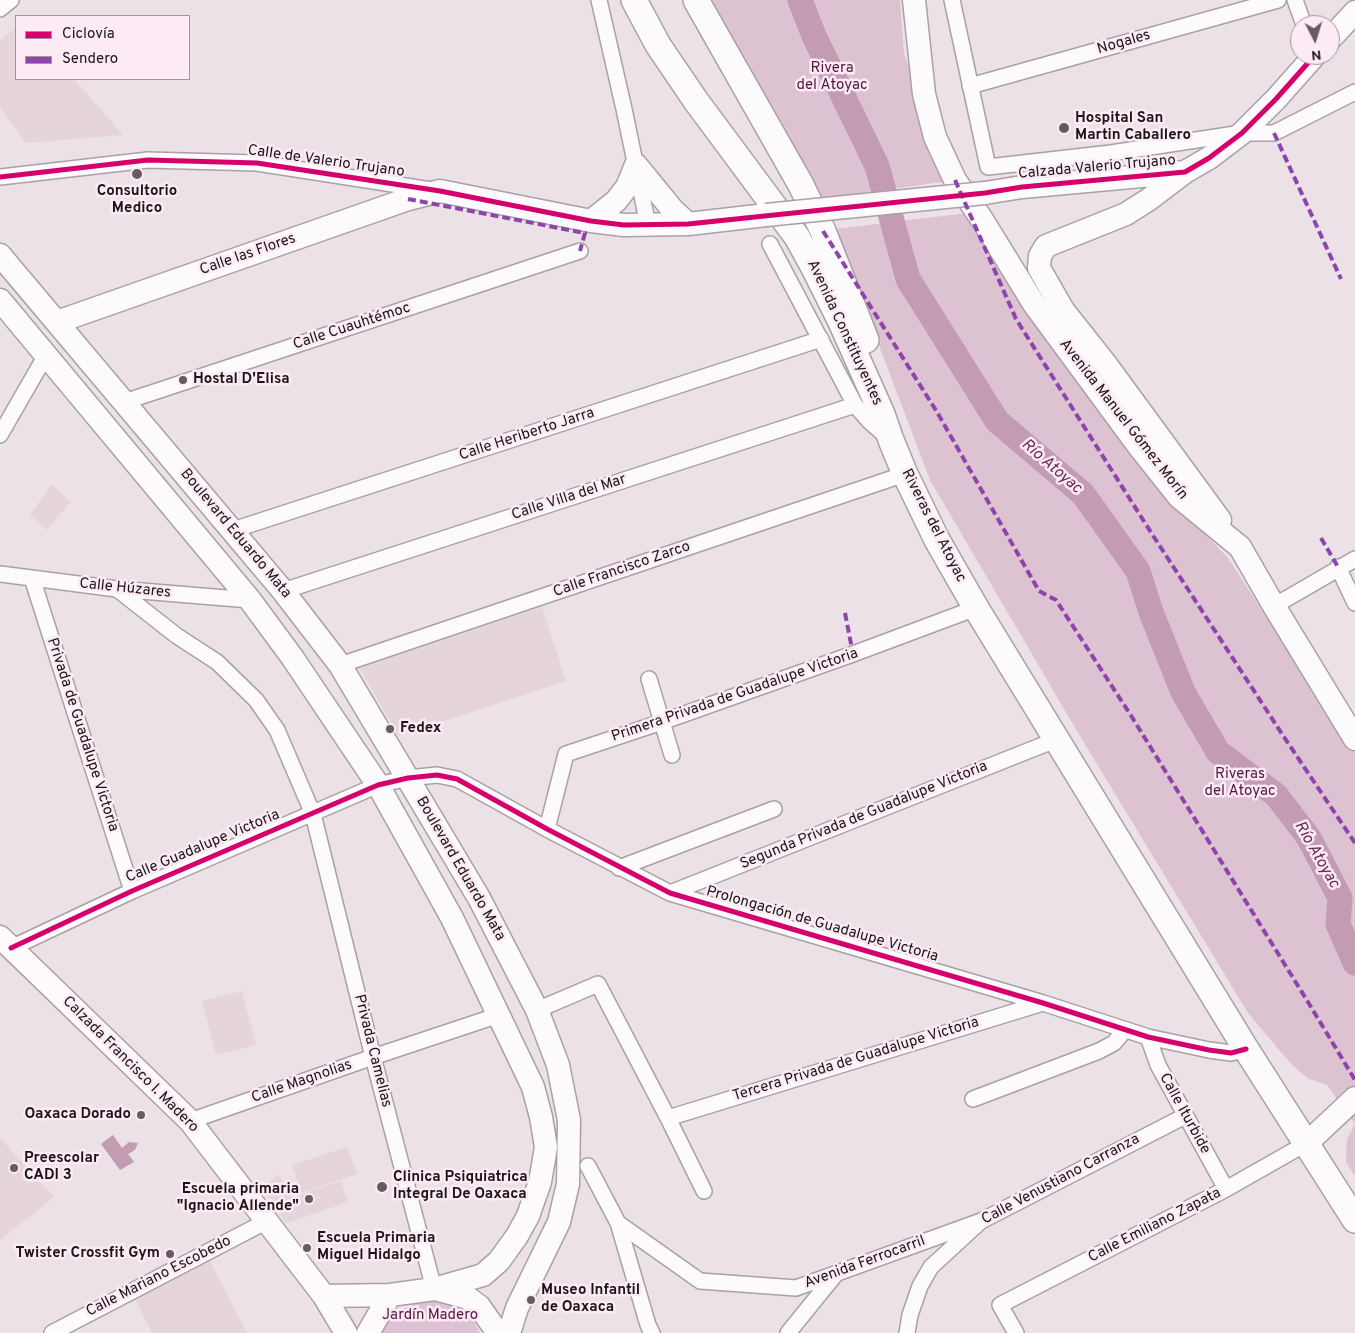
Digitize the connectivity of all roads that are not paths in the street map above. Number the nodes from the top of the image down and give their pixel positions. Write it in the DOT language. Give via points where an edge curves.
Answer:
graph roads {
  1 [pos="11,0"];
  2 [pos="599,0"];
  3 [pos="634,0"];
  4 [pos="696,0"];
  5 [pos="914,0"];
  6 [pos="952,0"];
  7 [pos="1278,0"];
  8 [pos="1295,0"];
  9 [pos="0,9"];
  10 [pos="1355,12"];
  11 [pos="1300,15"];
  12 [pos="1340,28"];
  13 [pos="1305,65"];
  14 [pos="970,86"];
  15 [pos="1352,98"];
  16 [pos="1242,133"];
  17 [pos="636,165"];
  18 [pos="1185,172"];
  19 [pos="0,177"];
  20 [pos="440,191"];
  21 [pos="975,193"];
  22 [pos="591,221"];
  23 [pos="688,224"];
  24 [pos="648,225"];
  25 [pos="770,244"];
  26 [pos="580,251"];
  27 [pos="0,255"];
  28 [pos="0,300"];
  29 [pos="57,322"];
  30 [pos="821,339"];
  31 [pos="46,355"];
  32 [pos="124,402"];
  33 [pos="855,405"];
  34 [pos="882,414"];
  35 [pos="0,435"];
  36 [pos="891,440"];
  37 [pos="905,474"];
  38 [pos="233,530"];
  39 [pos="1240,547"];
  40 [pos="1355,559"];
  41 [pos="1338,567"];
  42 [pos="0,574"];
  43 [pos="32,578"];
  44 [pos="117,589"];
  45 [pos="283,591"];
  46 [pos="250,600"];
  47 [pos="1355,603"];
  48 [pos="1274,606"];
  49 [pos="976,608"];
  50 [pos="340,665"];
  51 [pos="649,679"];
  52 [pos="662,722"];
  53 [pos="1058,739"];
  54 [pos="1355,739"];
  55 [pos="672,755"];
  56 [pos="408,778"];
  57 [pos="378,785"];
  58 [pos="774,809"];
  59 [pos="313,814"];
  60 [pos="547,829"];
  61 [pos="619,868"];
  62 [pos="132,892"];
  63 [pos="670,893"];
  64 [pos="5,943"];
  65 [pos="1043,1003"];
  66 [pos="536,1010"];
  67 [pos="499,1015"];
  68 [pos="1125,1030"];
  69 [pos="1148,1037"];
  70 [pos="1246,1049"];
  71 [pos="373,1057"];
  72 [pos="973,1099"];
  73 [pos="1350,1102"];
  74 [pos="1185,1116"];
  75 [pos="668,1118"];
  76 [pos="190,1121"];
  77 [pos="1307,1143"];
  78 [pos="588,1166"];
  79 [pos="1226,1189"];
  80 [pos="704,1191"];
  81 [pos="1355,1220"];
  82 [pos="981,1221"];
  83 [pos="267,1222"];
  84 [pos="618,1223"];
  85 [pos="517,1236"];
  86 [pos="544,1251"];
  87 [pos="835,1274"];
  88 [pos="434,1289"];
  89 [pos="390,1295"];
  90 [pos="324,1296"];
  91 [pos="52,1333"];
  92 [pos="346,1333"];
  93 [pos="368,1333"];
  94 [pos="498,1333"];
  95 [pos="508,1333"];
  96 [pos="652,1333"];
  97 [pos="788,1333"];
  98 [pos="907,1333"];
  99 [pos="1016,1333"];
  1 -- 9 [label="street"];
  2 -- 17 [label="street"];
  3 -- 34 [label="main road, Avenida Constituyentes" via="663,53 696,101 797,237 837,314"];
  4 -- 34 [label="main road, Avenida Constituyentes" via="801,185 823,231 866,339 879,387"];
  5 -- 21 [label="main road, Avenida Manuel Gómez Morín" via="924,94 936,137 949,170"];
  6 -- 14 [label="street"];
  7 -- 14 [label="street, Nogales"];
  8 -- 11 [label="street"];
  10 -- 12 [label="main road"];
  13 -- 16 [label="main road, Calzada Valerio Trujano"];
  14 -- 16 [label="street" via="988,167"];
  15 -- 16 [label="street" via="1274,133"];
  16 -- 18 [label="main road, Calzada Valerio Trujano"];
  17 -- 22 [label="main road" via="627,187 616,201"];
  17 -- 23 [label="main road"];
  17 -- 24 [label="street"];
  18 -- 21 [label="main road, Calzada Valerio Trujano"];
  18 -- 39 [label="main road" via="1126,214 1046,246 1040,256 1039,268 1063,310"];
  19 -- 20 [label="street, Calle de Valerio Trujano" via="148,160 257,163"];
  20 -- 22 [label="main road, Calzada Valerio Trujano"];
  20 -- 29 [label="main road, Calle las Flores" via="408,199"];
  21 -- 23 [label="main road, Calzada Valerio Trujano, bridge"];
  21 -- 39 [label="main road, Avenida Manuel Gómez Morín" via="1034,304 1140,448 1180,497"];
  22 -- 24 [label="main road, Calzada Valerio Trujano"];
  23 -- 24 [label="main road, Calzada Valerio Trujano"];
  25 -- 30 [label="street"];
  26 -- 32 [label="street, Calle Cuauhtémoc"];
  27 -- 29 [label="main road, Boulevard Eduardo Mata"];
  28 -- 31 [label="main road, Boulevard Eduardo Mata"];
  29 -- 32 [label="main road, Boulevard Eduardo Mata"];
  30 -- 33 [label="street"];
  30 -- 38 [label="street, Calle Heriberto Jarra"];
  31 -- 35 [label="street"];
  31 -- 46 [label="main road, Boulevard Eduardo Mata"];
  32 -- 38 [label="main road, Boulevard Eduardo Mata"];
  33 -- 36 [label="street"];
  33 -- 45 [label="street, Calle Villa del Mar"];
  34 -- 36 [label="main road, Riveras del Atoyac"];
  36 -- 37 [label="main road, Riveras del Atoyac"];
  37 -- 49 [label="main road, Riveras del Atoyac" via="937,540"];
  37 -- 50 [label="street, Calle Francisco Zarco"];
  38 -- 45 [label="main road, Boulevard Eduardo Mata"];
  39 -- 48 [label="main road, Avenida Manuel Gómez Morín"];
  40 -- 41 [label="street"];
  41 -- 47 [label="street"];
  41 -- 48 [label="street"];
  42 -- 43 [label="street, Calle Húzares"];
  43 -- 44 [label="street, Calle Húzares"];
  43 -- 62 [label="street, Privada de Guadalupe Victoria"];
  44 -- 46 [label="street, Calle Húzares"];
  44 -- 59 [label="street, Privada Camelias" via="177,636 217,662 256,700 277,730"];
  45 -- 50 [label="main road, Boulevard Eduardo Mata"];
  46 -- 57 [label="main road, Boulevard Eduardo Mata" via="292,656"];
  48 -- 54 [label="main road, Avenida Manuel Gómez Morín"];
  49 -- 52 [label="street, Primera Privada de Guadalupe Victoria"];
  49 -- 53 [label="main road, Riveras del Atoyac"];
  50 -- 56 [label="main road, Boulevard Eduardo Mata"];
  51 -- 52 [label="street"];
  52 -- 55 [label="street"];
  52 -- 60 [label="street, Primera Privada de Guadalupe Victoria" via="566,754"];
  53 -- 63 [label="street, Segunda Privada de Guadalupe Victoria"];
  53 -- 70 [label="main road, Riveras del Atoyac"];
  56 -- 57 [label="street, Calle Guadalupe Victoria"];
  56 -- 60 [label="street, Prolongación de Guadalupe Victoria" via="437,776 458,779"];
  56 -- 66 [label="main road, Boulevard Eduardo Mata" via="479,898"];
  57 -- 59 [label="street, Calle Guadalupe Victoria"];
  57 -- 67 [label="main road, Boulevard Eduardo Mata" via="452,918"];
  58 -- 61 [label="street"];
  59 -- 62 [label="street, Calle Guadalupe Victoria"];
  59 -- 71 [label="street, Privada Camelias"];
  60 -- 61 [label="street, Prolongación de Guadalupe Victoria"];
  61 -- 63 [label="street, Prolongación de Guadalupe Victoria"];
  62 -- 64 [label="street, Calle Guadalupe Victoria"];
  63 -- 65 [label="street, Prolongación de Guadalupe Victoria"];
  64 -- 76 [label="main road, Calzada Francisco I. Madero"];
  65 -- 68 [label="street, Prolongación de Guadalupe Victoria"];
  65 -- 75 [label="street, Tercera Privada de Guadalupe Victoria"];
  66 -- 75 [label="street" via="598,984"];
  66 -- 86 [label="main road, Boulevard Eduardo Mata" via="558,1065 569,1120 568,1184 559,1222"];
  67 -- 71 [label="street, Calle Magnolias"];
  67 -- 85 [label="main road, Boulevard Eduardo Mata" via="533,1088 546,1147 540,1182"];
  68 -- 69 [label="street, Prolongación de Guadalupe Victoria"];
  68 -- 72 [label="street" via="1114,1043 1099,1051"];
  69 -- 70 [label="street, Prolongación de Guadalupe Victoria" via="1231,1053"];
  69 -- 74 [label="street, Calle Iturbide" via="1158,1065"];
  70 -- 77 [label="main road, Riveras del Atoyac"];
  71 -- 76 [label="street, Calle Magnolias"];
  71 -- 88 [label="street, Privada Camelias"];
  73 -- 77 [label="main road"];
  74 -- 79 [label="street, Calle Iturbide"];
  74 -- 82 [label="street, Calle Venustiano Carranza"];
  75 -- 80 [label="street"];
  76 -- 83 [label="main road, Calzada Francisco I. Madero"];
  77 -- 79 [label="street, Calle Emiliano Zapata"];
  77 -- 81 [label="main road, Riveras del Atoyac"];
  78 -- 84 [label="street, Avenida Ferrocarril"];
  79 -- 99 [label="street, Calle Emiliano Zapata" via="1000,1305"];
  82 -- 87 [label="street, Avenida Ferrocarril"];
  82 -- 98 [label="street, Calle Venustiano Carranza" via="931,1267 920,1286"];
  83 -- 90 [label="main road, Calzada Francisco I. Madero"];
  83 -- 91 [label="street, Calle Mariano Escobedo"];
  84 -- 87 [label="street, Avenida Ferrocarril" via="700,1282 796,1288"];
  84 -- 96 [label="street"];
  85 -- 86 [label="main road" via="525,1256"];
  85 -- 88 [label="main road, Boulevard Eduardo Mata" via="499,1262 483,1275"];
  86 -- 95 [label="main road, Boulevard Eduardo Mata"];
  87 -- 97 [label="street"];
  88 -- 89 [label="main road"];
  88 -- 94 [label="main road" via="468,1298 479,1306"];
  89 -- 90 [label="main road"];
  89 -- 93 [label="main road"];
  90 -- 92 [label="main road, Calzada Francisco I. Madero"];
}
